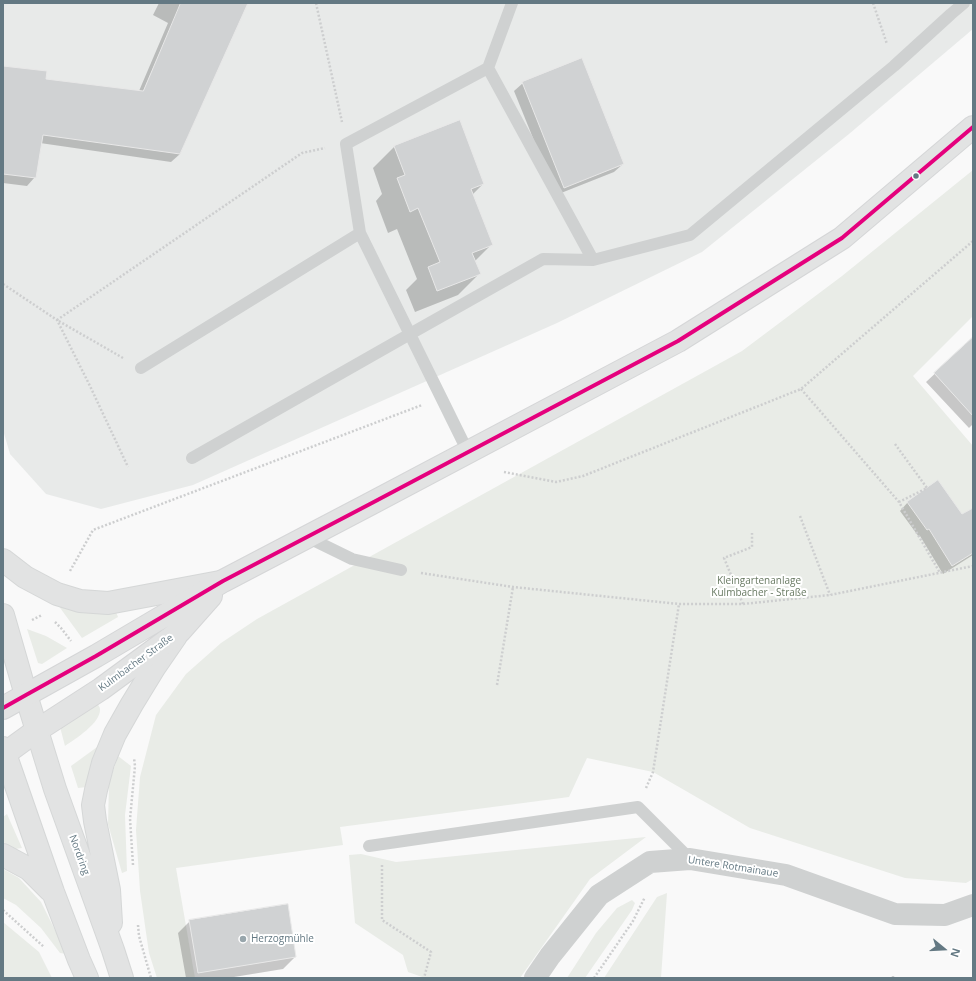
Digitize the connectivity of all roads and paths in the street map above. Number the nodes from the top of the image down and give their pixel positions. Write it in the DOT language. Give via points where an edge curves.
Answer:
graph roads {
  1 [pos="316,3"];
  2 [pos="512,3"];
  3 [pos="873,3"];
  4 [pos="964,3"];
  5 [pos="953,8"];
  6 [pos="894,66"];
  7 [pos="488,68"];
  8 [pos="971,134"];
  9 [pos="346,144"];
  10 [pos="360,233"];
  11 [pos="973,241"];
  12 [pos="593,260"];
  13 [pos="3,284"];
  14 [pos="57,320"];
  15 [pos="410,334"];
  16 [pos="141,368"];
  17 [pos="801,390"];
  18 [pos="440,397"];
  19 [pos="895,444"];
  20 [pos="468,452"];
  21 [pos="192,458"];
  22 [pos="128,467"];
  23 [pos="504,472"];
  24 [pos="899,502"];
  25 [pos="800,516"];
  26 [pos="752,533"];
  27 [pos="307,537"];
  28 [pos="3,560"];
  29 [pos="973,566"];
  30 [pos="401,570"];
  31 [pos="940,573"];
  32 [pos="223,581"];
  33 [pos="513,587"];
  34 [pos="57,594"];
  35 [pos="830,595"];
  36 [pos="679,604"];
  37 [pos="743,604"];
  38 [pos="3,615"];
  39 [pos="51,618"];
  40 [pos="180,631"];
  41 [pos="73,644"];
  42 [pos="497,685"];
  43 [pos="26,695"];
  44 [pos="3,708"];
  45 [pos="36,731"];
  46 [pos="134,751"];
  47 [pos="4,752"];
  48 [pos="653,772"];
  49 [pos="382,844"];
  50 [pos="369,846"];
  51 [pos="3,855"];
  52 [pos="690,859"];
  53 [pos="650,862"];
  54 [pos="133,871"];
  55 [pos="52,892"];
  56 [pos="973,905"];
  57 [pos="3,910"];
  58 [pos="138,921"];
  59 [pos="46,950"];
  60 [pos="114,950"];
  61 [pos="87,978"];
  62 [pos="122,978"];
  63 [pos="151,978"];
  64 [pos="424,978"];
  65 [pos="535,978"];
  66 [pos="594,978"];
  1 -- 9 [label="path"];
  2 -- 7 [label="lane"];
  3 -- 6 [label="path"];
  4 -- 5 [label="lane"];
  5 -- 6 [label="lane"];
  6 -- 12 [label="lane" via="690,235"];
  7 -- 9 [label="lane"];
  7 -- 12 [label="lane"];
  8 -- 20 [label="main road, Kulmbacher Straße" via="842,238 678,341"];
  9 -- 10 [label="lane"];
  9 -- 14 [label="path" via="302,153"];
  10 -- 15 [label="lane"];
  10 -- 16 [label="lane"];
  11 -- 17 [label="path"];
  12 -- 15 [label="lane" via="543,259"];
  13 -- 14 [label="path"];
  14 -- 16 [label="path"];
  14 -- 22 [label="path"];
  15 -- 18 [label="lane"];
  15 -- 21 [label="lane"];
  17 -- 23 [label="path" via="583,476 556,482"];
  17 -- 24 [label="path"];
  18 -- 20 [label="lane"];
  18 -- 34 [label="path" via="93,530"];
  19 -- 24 [label="path" via="928,488"];
  20 -- 27 [label="main road, Kulmbacher Straße"];
  24 -- 31 [label="path"];
  25 -- 35 [label="path"];
  26 -- 37 [label="path" via="752,547 724,558"];
  27 -- 30 [label="lane" via="352,559"];
  27 -- 32 [label="main road, Kulmbacher Straße"];
  28 -- 34 [label="main road" via="25,577"];
  29 -- 31 [label="path"];
  30 -- 33 [label="path"];
  31 -- 35 [label="path"];
  32 -- 34 [label="main road" via="108,603 80,601"];
  32 -- 40 [label="main road, Kulmbacher Straße"];
  32 -- 43 [label="main road, Kulmbacher Straße"];
  33 -- 36 [label="path"];
  33 -- 42 [label="path"];
  35 -- 37 [label="path"];
  36 -- 37 [label="path"];
  36 -- 48 [label="path"];
  38 -- 43 [label="main road, Nordring"];
  39 -- 41 [label="path"];
  40 -- 45 [label="main road, Kulmbacher Straße" via="101,689"];
  40 -- 60 [label="main road" via="150,674 115,734 103,763 96,790 95,821 109,890"];
  43 -- 44 [label="main road, Kulmbacher Straße"];
  43 -- 45 [label="main road, Nordring"];
  45 -- 47 [label="main road, Kulmbacher Straße"];
  45 -- 60 [label="main road, Nordring"];
  46 -- 54 [label="path" via="130,819"];
  47 -- 55 [label="main road"];
  49 -- 50 [label="lane"];
  49 -- 52 [label="lane" via="638,807"];
  49 -- 64 [label="path" via="382,920 432,952"];
  51 -- 55 [label="main road" via="29,869"];
  52 -- 53 [label="street, Untere Rotmainaue"];
  52 -- 56 [label="street, Untere Rotmainaue" via="786,875 894,914 945,914"];
  53 -- 65 [label="street, Untere Rotmainaue" via="599,895"];
  53 -- 66 [label="path" via="650,886 633,921"];
  55 -- 61 [label="main road"];
  57 -- 59 [label="path"];
  58 -- 63 [label="path" via="139,936"];
  60 -- 62 [label="main road, Nordring"];
}
